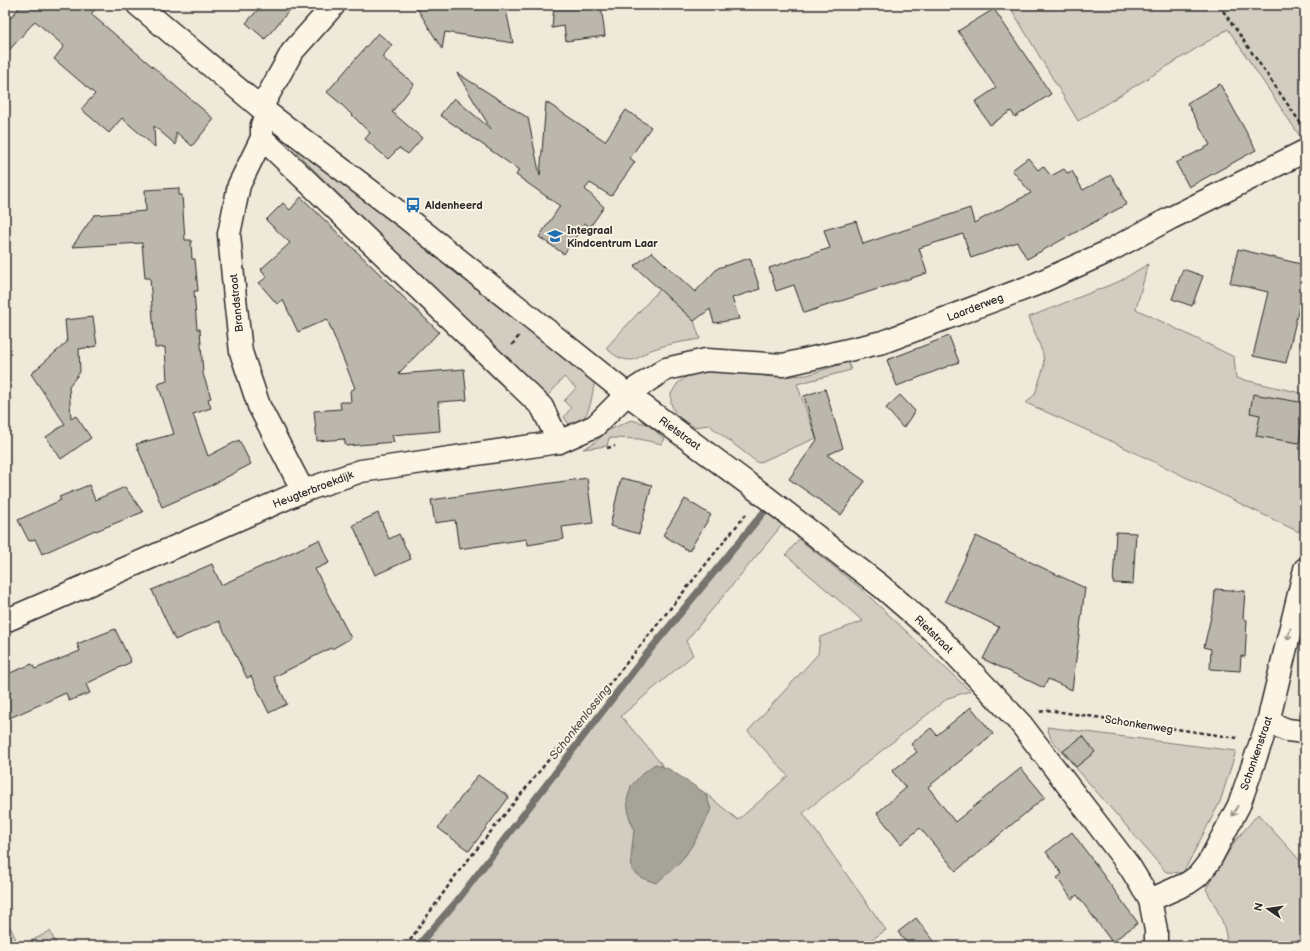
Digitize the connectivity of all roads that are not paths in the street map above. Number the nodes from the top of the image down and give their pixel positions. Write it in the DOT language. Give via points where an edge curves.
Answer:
graph roads {
  1 [pos="138,5"];
  2 [pos="334,5"];
  3 [pos="261,108"];
  4 [pos="262,138"];
  5 [pos="1305,151"];
  6 [pos="627,394"];
  7 [pos="559,442"];
  8 [pos="303,491"];
  9 [pos="1305,569"];
  10 [pos="6,616"];
  11 [pos="1264,732"];
  12 [pos="1305,732"];
  13 [pos="1150,900"];
  14 [pos="1156,946"];
  1 -- 3 [label="street"];
  2 -- 3 [label="street" via="292,52"];
  3 -- 4 [label="street, Brandstraat"];
  3 -- 6 [label="street" via="405,217"];
  4 -- 7 [label="street" via="542,407"];
  4 -- 8 [label="street, Brandstraat" via="239,185 229,234 241,352 259,406"];
  5 -- 6 [label="street, Laarderweg" via="1105,253 1034,285 883,342 783,365 706,360 666,370"];
  6 -- 7 [label="street, Heugterbroekdijk" via="595,426"];
  6 -- 13 [label="street, Rietstraat" via="882,587 935,633 1021,724 1130,867"];
  7 -- 8 [label="street, Heugterbroekdijk" via="361,471"];
  8 -- 10 [label="street, Heugterbroekdijk"];
  9 -- 11 [label="street, Schonkenstraat, one-way"];
  11 -- 12 [label="street"];
  11 -- 13 [label="street, Schonkenstraat, one-way" via="1239,805 1209,862 1198,876 1188,883"];
  13 -- 14 [label="street, Rietstraat" via="1156,930"];
}
